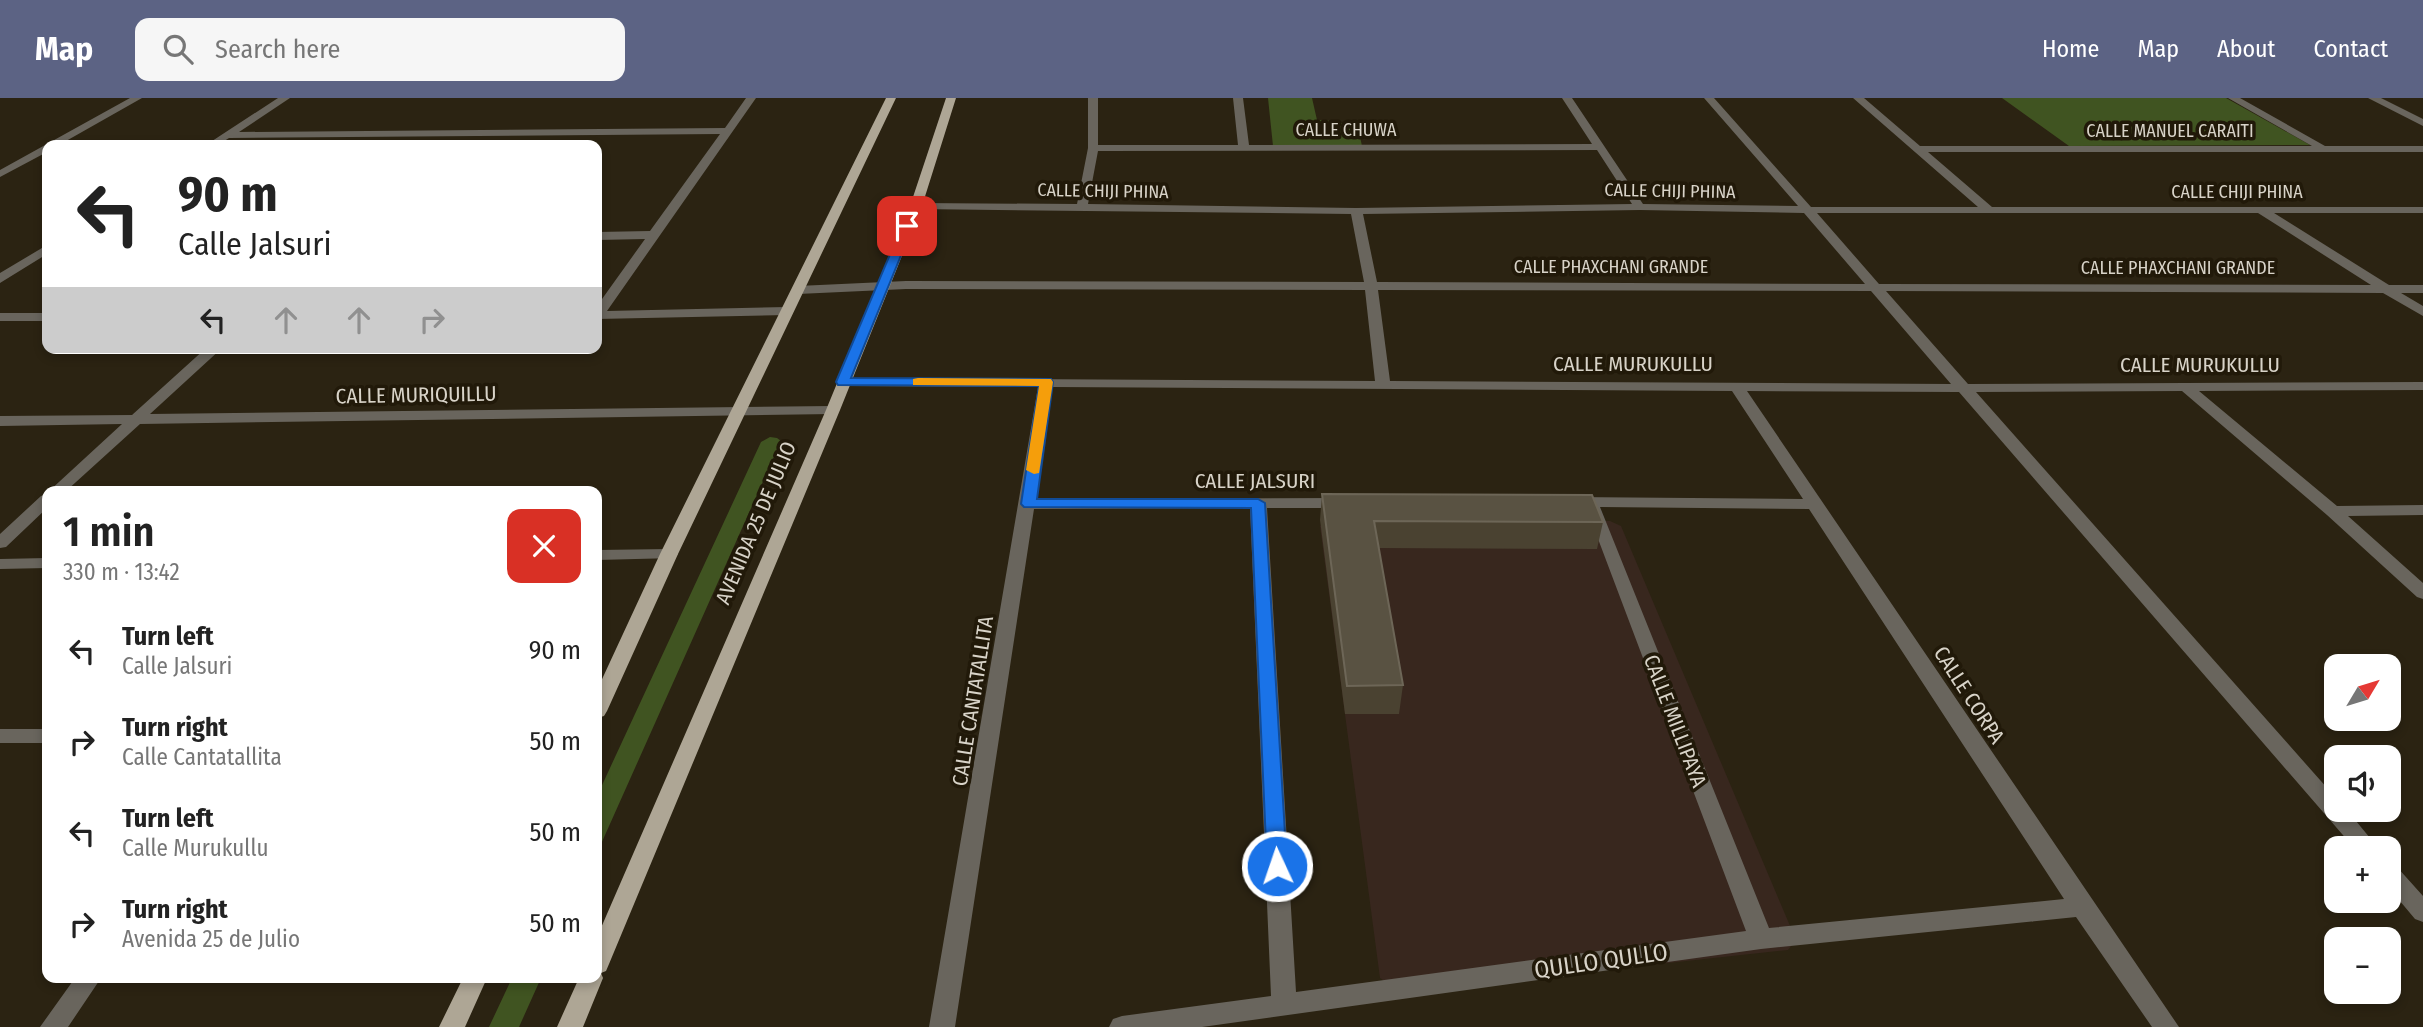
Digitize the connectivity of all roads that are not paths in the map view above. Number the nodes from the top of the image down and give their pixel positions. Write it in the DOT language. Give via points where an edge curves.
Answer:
graph roads {
  1 [pos="137,98"];
  2 [pos="285,98"];
  3 [pos="751,98"];
  4 [pos="891,98"];
  5 [pos="951,98"];
  6 [pos="1093,98"];
  7 [pos="1238,98"];
  8 [pos="1567,98"];
  9 [pos="1709,98"];
  10 [pos="1858,98"];
  11 [pos="2233,98"];
  12 [pos="2373,98"];
  13 [pos="2423,123"];
  14 [pos="729,131"];
  15 [pos="582,132"];
  16 [pos="370,133"];
  17 [pos="226,135"];
  18 [pos="61,140"];
  19 [pos="218,140"];
  20 [pos="361,140"];
  21 [pos="574,140"];
  22 [pos="1599,146"];
  23 [pos="1093,148"];
  24 [pos="1244,148"];
  25 [pos="2324,148"];
  26 [pos="1918,149"];
  27 [pos="2423,149"];
  28 [pos="42,150"];
  29 [pos="0,174"];
  30 [pos="916,206"];
  31 [pos="1640,207"];
  32 [pos="1082,208"];
  33 [pos="1988,209"];
  34 [pos="1807,210"];
  35 [pos="2260,210"];
  36 [pos="2423,210"];
  37 [pos="1356,211"];
  38 [pos="652,235"];
  39 [pos="602,236"];
  40 [pos="42,251"];
  41 [pos="0,279"];
  42 [pos="1371,286"];
  43 [pos="1874,286"];
  44 [pos="881,288"];
  45 [pos="2387,289"];
  46 [pos="2423,289"];
  47 [pos="798,290"];
  48 [pos="602,308"];
  49 [pos="787,311"];
  50 [pos="2423,312"];
  51 [pos="602,315"];
  52 [pos="0,317"];
  53 [pos="42,317"];
  54 [pos="208,354"];
  55 [pos="843,382"];
  56 [pos="1046,382"];
  57 [pos="1383,383"];
  58 [pos="1736,386"];
  59 [pos="2184,386"];
  60 [pos="2423,386"];
  61 [pos="1961,388"];
  62 [pos="833,410"];
  63 [pos="738,412"];
  64 [pos="133,419"];
  65 [pos="0,421"];
  66 [pos="61,486"];
  67 [pos="1549,502"];
  68 [pos="1590,502"];
  69 [pos="1258,503"];
  70 [pos="1355,503"];
  71 [pos="42,504"];
  72 [pos="1029,504"];
  73 [pos="1817,504"];
  74 [pos="2423,510"];
  75 [pos="2333,511"];
  76 [pos="0,542"];
  77 [pos="668,554"];
  78 [pos="602,555"];
  79 [pos="42,563"];
  80 [pos="0,564"];
  81 [pos="2423,593"];
  82 [pos="602,700"];
  83 [pos="0,736"];
  84 [pos="42,736"];
  85 [pos="2357,836"];
  86 [pos="2401,887"];
  87 [pos="2082,907"];
  88 [pos="2423,912"];
  89 [pos="1760,939"];
  90 [pos="602,952"];
  91 [pos="85,983"];
  92 [pos="473,983"];
  93 [pos="589,983"];
  94 [pos="1284,1005"];
  95 [pos="53,1027"];
  96 [pos="453,1027"];
  97 [pos="570,1027"];
  98 [pos="942,1027"];
  99 [pos="1122,1027"];
  100 [pos="2166,1027"];
  1 -- 18 [label="street"];
  2 -- 17 [label="street"];
  3 -- 14 [label="street"];
  4 -- 47 [label="main road"];
  5 -- 30 [label="main road, AVENIDA 25 DE JULIO"];
  6 -- 23 [label="street"];
  7 -- 24 [label="street"];
  8 -- 22 [label="street"];
  9 -- 34 [label="street"];
  10 -- 26 [label="street"];
  11 -- 25 [label="street"];
  12 -- 13 [label="street"];
  14 -- 15 [label="street"];
  14 -- 38 [label="street"];
  15 -- 16 [label="street"];
  15 -- 21 [label="street"];
  16 -- 17 [label="street"];
  16 -- 20 [label="street"];
  17 -- 19 [label="street"];
  22 -- 24 [label="street, CALLE CHUWA"];
  22 -- 31 [label="street"];
  23 -- 24 [label="street, CALLE CHUWA"];
  23 -- 32 [label="street"];
  25 -- 26 [label="street, CALLE MANUEL CARAITI"];
  25 -- 27 [label="street, CALLE MANUEL CARAITI"];
  26 -- 33 [label="street"];
  28 -- 29 [label="street"];
  30 -- 32 [label="street, CALLE CHIJI PHINA"];
  30 -- 44 [label="main road, AVENIDA 25 DE JULIO"];
  31 -- 34 [label="street, CALLE CHIJI PHINA"];
  31 -- 37 [label="street, CALLE CHIJI PHINA"];
  32 -- 37 [label="street, CALLE CHIJI PHINA"];
  33 -- 34 [label="street, CALLE CHIJI PHINA"];
  33 -- 35 [label="street, CALLE CHIJI PHINA"];
  34 -- 43 [label="street"];
  35 -- 36 [label="street, CALLE CHIJI PHINA"];
  35 -- 45 [label="street"];
  37 -- 42 [label="street"];
  38 -- 39 [label="street"];
  38 -- 48 [label="street"];
  40 -- 41 [label="street"];
  42 -- 43 [label="street, CALLE PHAXCHANI GRANDE"];
  42 -- 44 [label="street, CALLE PHAXCHANI GRANDE"];
  42 -- 57 [label="street"];
  43 -- 45 [label="street, CALLE PHAXCHANI GRANDE"];
  43 -- 61 [label="street"];
  44 -- 47 [label="street, CALLE PHAXCHANI GRANDE"];
  44 -- 55 [label="main road, AVENIDA 25 DE JULIO"];
  45 -- 46 [label="street, CALLE PHAXCHANI GRANDE"];
  45 -- 50 [label="street"];
  47 -- 49 [label="main road"];
  49 -- 51 [label="street"];
  49 -- 63 [label="main road"];
  52 -- 53 [label="street"];
  54 -- 64 [label="street"];
  55 -- 56 [label="street, CALLE MURUKULLU"];
  55 -- 62 [label="main road, AVENIDA 25 DE JULIO"];
  56 -- 57 [label="street, CALLE MURUKULLU"];
  56 -- 72 [label="street, CALLE CANTATALLITA"];
  57 -- 58 [label="street, CALLE MURUKULLU"];
  58 -- 61 [label="street, CALLE MURUKULLU"];
  58 -- 73 [label="street, CALLE CORPA"];
  59 -- 60 [label="street, CALLE MURUKULLU"];
  59 -- 61 [label="street, CALLE MURUKULLU"];
  59 -- 75 [label="street"];
  61 -- 85 [label="street"];
  62 -- 63 [label="street, CALLE MURIQUILLU"];
  62 -- 90 [label="main road, AVENIDA 25 DE JULIO"];
  63 -- 64 [label="street, CALLE MURIQUILLU"];
  63 -- 77 [label="main road"];
  64 -- 65 [label="street, CALLE MURIQUILLU"];
  64 -- 66 [label="street"];
  67 -- 68 [label="street"];
  68 -- 73 [label="street"];
  68 -- 89 [label="street, CALLE MILLIPAYA"];
  69 -- 70 [label="street, CALLE JALSURI"];
  69 -- 72 [label="street, CALLE JALSURI"];
  69 -- 94 [label="street"];
  71 -- 76 [label="street"];
  72 -- 98 [label="street, CALLE CANTATALLITA"];
  73 -- 87 [label="street, CALLE CORPA"];
  74 -- 75 [label="street"];
  75 -- 81 [label="street"];
  77 -- 78 [label="street"];
  77 -- 82 [label="main road"];
  79 -- 80 [label="street"];
  83 -- 84 [label="street"];
  86 -- 88 [label="street"];
  87 -- 89 [label="street, QULLO QULLO"];
  87 -- 100 [label="street, CALLE CORPA"];
  89 -- 94 [label="street, QULLO QULLO"];
  91 -- 95 [label="street"];
  92 -- 96 [label="main road"];
  93 -- 97 [label="main road"];
  94 -- 99 [label="street, QULLO QULLO"];
}
